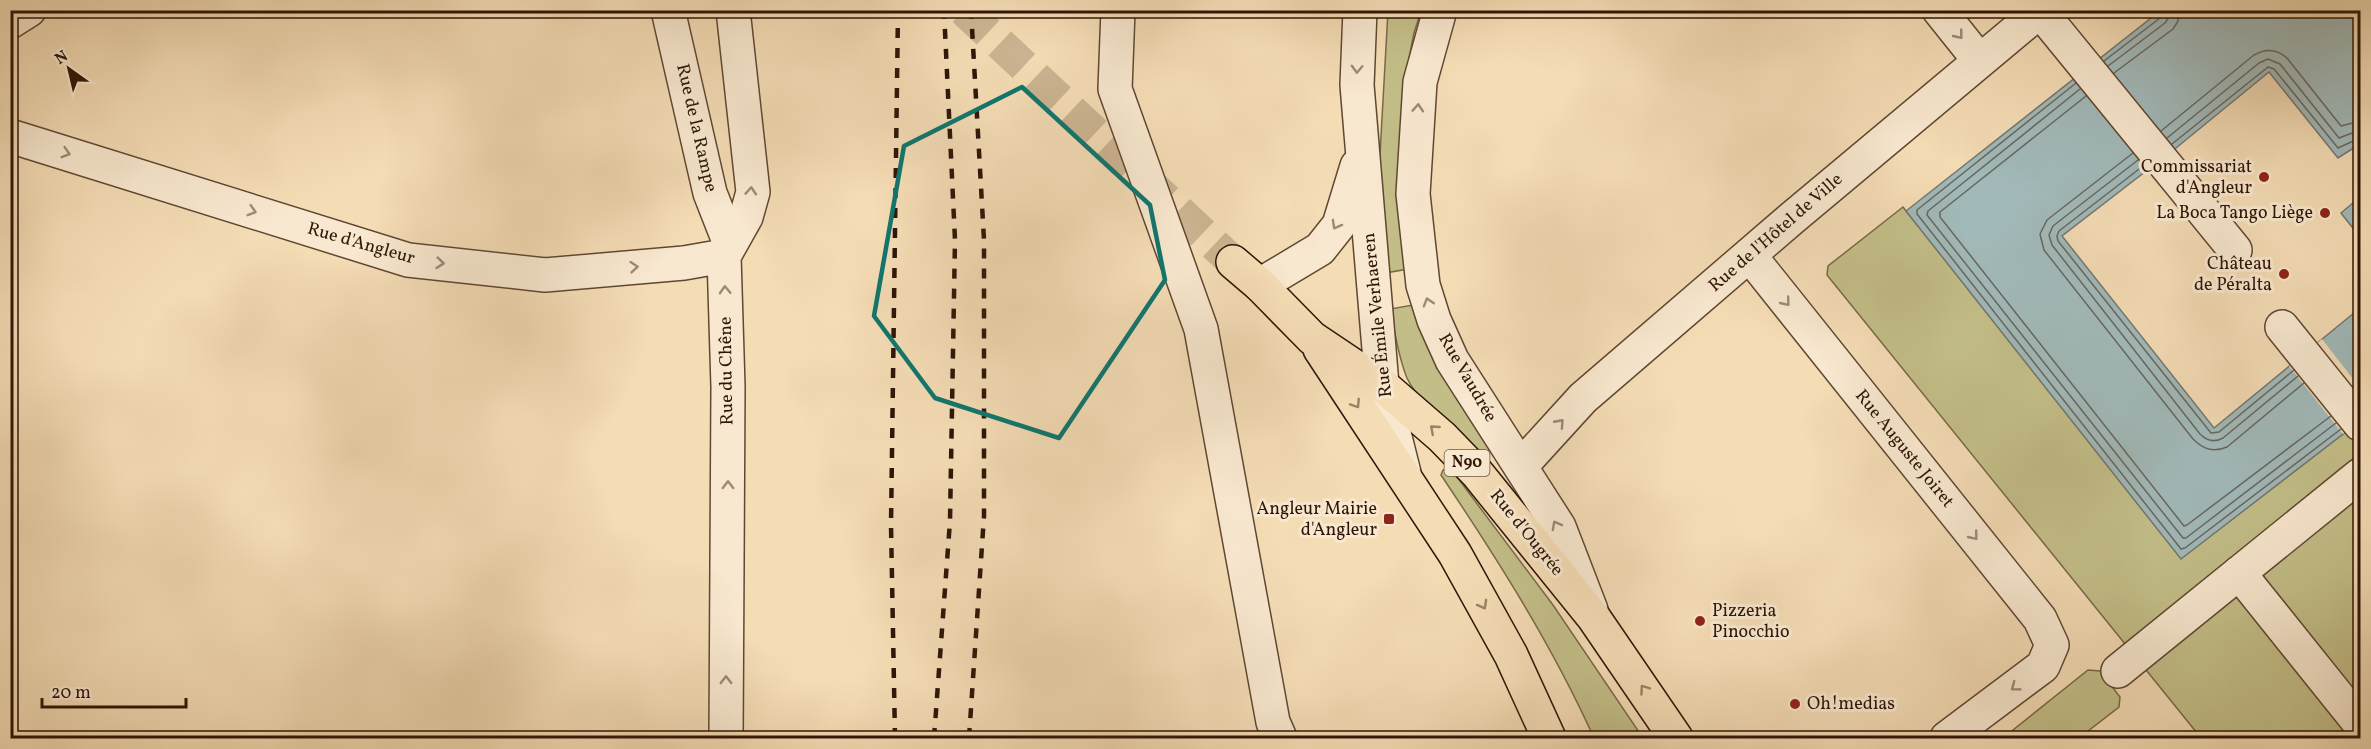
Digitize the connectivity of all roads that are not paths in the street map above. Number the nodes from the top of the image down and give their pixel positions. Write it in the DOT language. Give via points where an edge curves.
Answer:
graph roads {
  1 [pos="29,10"];
  2 [pos="668,10"];
  3 [pos="734,10"];
  4 [pos="1118,10"];
  5 [pos="1360,10"];
  6 [pos="1440,10"];
  7 [pos="1939,10"];
  8 [pos="2040,11"];
  9 [pos="10,22"];
  10 [pos="1979,60"];
  11 [pos="10,136"];
  12 [pos="1361,150"];
  13 [pos="727,250"];
  14 [pos="2235,250"];
  15 [pos="1750,256"];
  16 [pos="1233,262"];
  17 [pos="1260,285"];
  18 [pos="2282,327"];
  19 [pos="1312,338"];
  20 [pos="1382,385"];
  21 [pos="2360,423"];
  22 [pos="1521,466"];
  23 [pos="2361,475"];
  24 [pos="1405,477"];
  25 [pos="2239,573"];
  26 [pos="1594,618"];
  27 [pos="2118,671"];
  28 [pos="2361,724"];
  29 [pos="726,738"];
  30 [pos="1280,738"];
  31 [pos="1549,738"];
  32 [pos="1676,738"];
  33 [pos="1947,738"];
  1 -- 9 [label="street"];
  2 -- 13 [label="street, Rue de la Rampe" via="710,194"];
  13 -- 3 [label="street, one-way" via="746,217 753,192"];
  4 -- 30 [label="street" via="1115,89 1201,329 1272,722"];
  5 -- 12 [label="street, Rue Émile Verhaeren, one-way" via="1357,85"];
  22 -- 6 [label="street, Rue Vaudrée, one-way" via="1452,360 1423,285 1413,194 1420,82"];
  7 -- 10 [label="street, one-way"];
  8 -- 10 [label="street, Rue de l'Hôtel de Ville"];
  8 -- 14 [label="street"];
  10 -- 15 [label="street, Rue de l'Hôtel de Ville"];
  11 -- 13 [label="street, Rue d'Angleur, one-way" via="408,260 545,275 684,263"];
  12 -- 17 [label="street, Rue Émile Verhaeren, one-way" via="1339,225 1320,249"];
  12 -- 20 [label="street, Rue Émile Verhaeren"];
  29 -- 13 [label="street, Rue du Chêne, one-way"];
  22 -- 15 [label="street, Rue de l'Hôtel de Ville, one-way" via="1583,398"];
  15 -- 33 [label="street, Rue Auguste Joiret, one-way" via="2040,619 2052,645 2043,666"];
  16 -- 17 [label="main road, Rue d'Ougrée / N90"];
  17 -- 19 [label="main road, Rue d'Ougrée / N90"];
  18 -- 21 [label="street"];
  19 -- 20 [label="main road, Rue d'Ougrée / N90"];
  19 -- 24 [label="main road, Rue d'Ougrée / N90, one-way"];
  20 -- 24 [label="street, Rue Émile Verhaeren"];
  26 -- 20 [label="main road, Rue d'Ougrée / N90, one-way" via="1477,473 1442,436"];
  26 -- 22 [label="street, Rue Vaudrée, one-way" via="1559,527"];
  23 -- 25 [label="street"];
  24 -- 31 [label="main road, Rue d'Ougrée / N90, one-way" via="1455,554 1511,655"];
  25 -- 27 [label="street"];
  25 -- 28 [label="street"];
  32 -- 26 [label="main road, Rue d'Ougrée / N90, one-way"];
}
